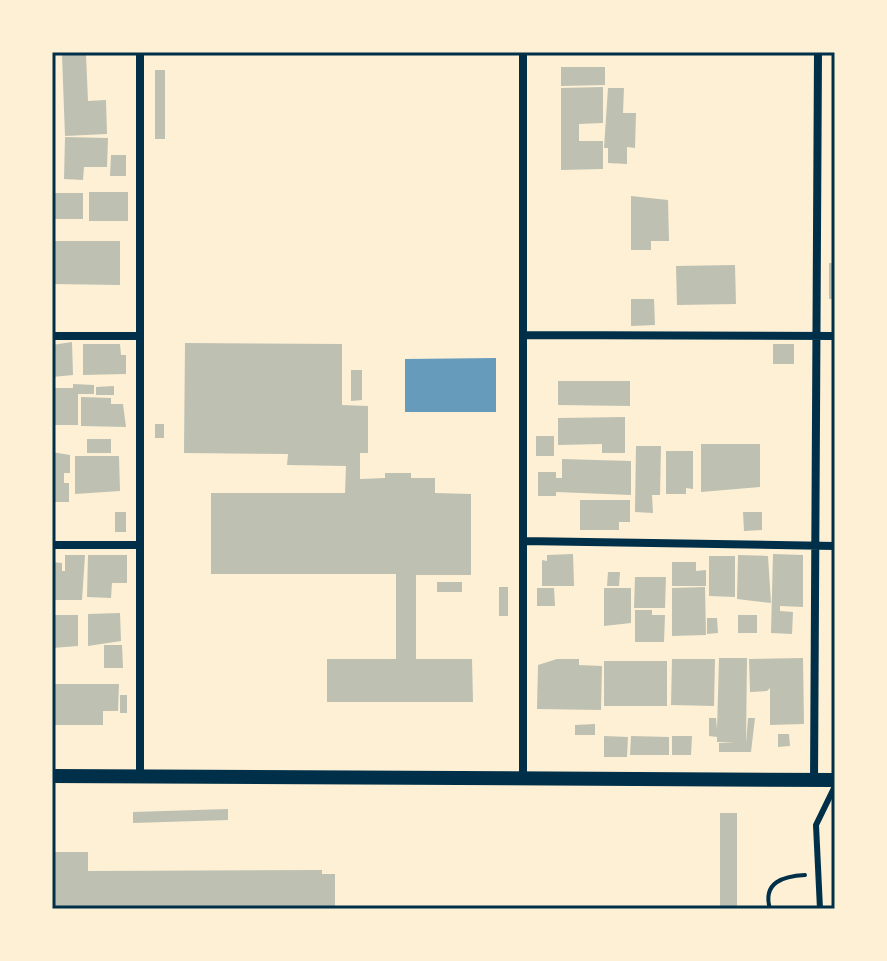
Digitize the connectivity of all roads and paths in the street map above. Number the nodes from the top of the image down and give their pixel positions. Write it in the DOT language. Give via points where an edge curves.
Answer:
graph roads {
  1 [pos="140,52"];
  2 [pos="523,52"];
  3 [pos="818,52"];
  4 [pos="523,335"];
  5 [pos="52,336"];
  6 [pos="140,336"];
  7 [pos="816,336"];
  8 [pos="835,336"];
  9 [pos="523,541"];
  10 [pos="52,545"];
  11 [pos="140,545"];
  12 [pos="815,546"];
  13 [pos="835,546"];
  14 [pos="52,776"];
  15 [pos="140,778"];
  16 [pos="523,778"];
  17 [pos="835,780"];
  18 [pos="814,781"];
  19 [pos="835,786"];
  20 [pos="821,874"];
  21 [pos="770,909"];
  22 [pos="820,909"];
  1 -- 6 [label="street"];
  2 -- 4 [label="street"];
  3 -- 7 [label="street"];
  4 -- 7 [label="street"];
  4 -- 9 [label="street"];
  5 -- 6 [label="street"];
  6 -- 11 [label="street"];
  7 -- 8 [label="street"];
  7 -- 12 [label="street"];
  9 -- 12 [label="street"];
  9 -- 16 [label="street"];
  10 -- 11 [label="street"];
  11 -- 15 [label="street"];
  12 -- 13 [label="street"];
  12 -- 18 [label="street"];
  14 -- 15 [label="street"];
  15 -- 16 [label="street"];
  16 -- 18 [label="street"];
  17 -- 18 [label="street"];
  19 -- 20 [label="lane" via="816,825"];
  20 -- 21 [label="path" via="776,880 767,899"];
  20 -- 22 [label="lane"];
}
